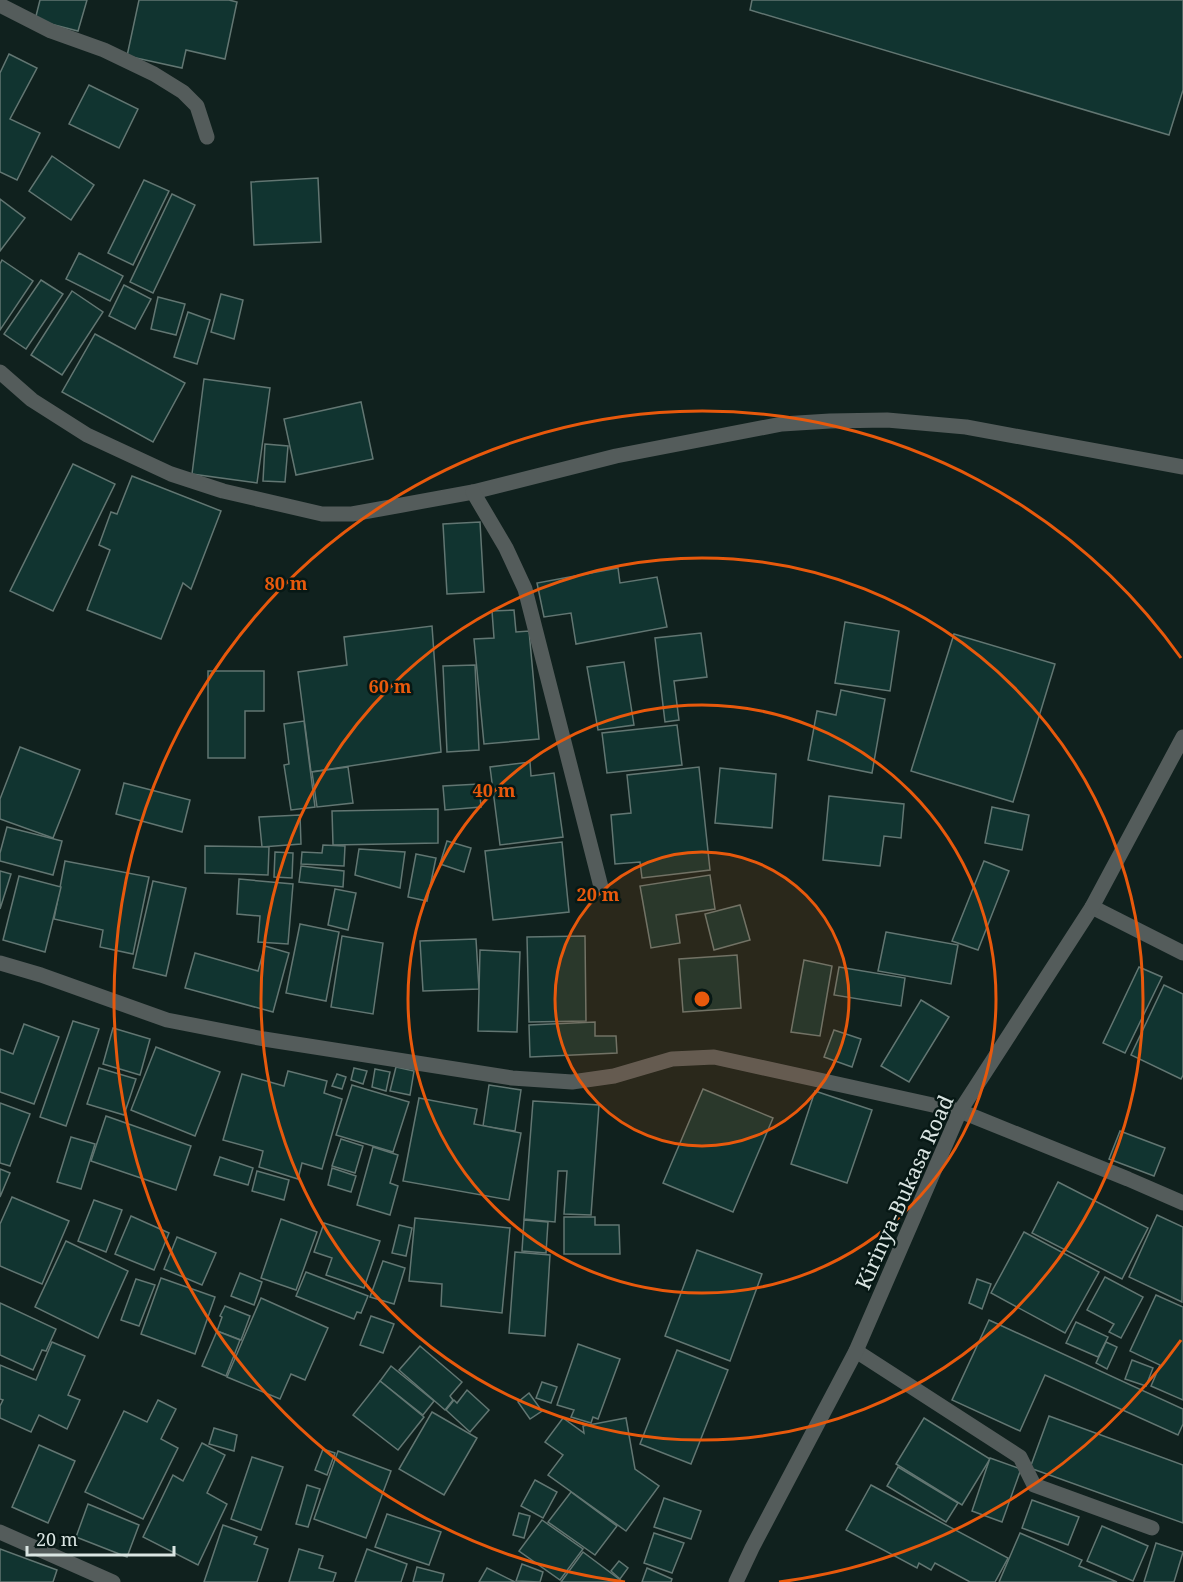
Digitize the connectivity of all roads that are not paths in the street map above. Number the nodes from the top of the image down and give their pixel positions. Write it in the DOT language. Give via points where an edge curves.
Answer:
graph roads {
  1 [pos="0,5"];
  2 [pos="207,137"];
  3 [pos="0,372"];
  4 [pos="1183,467"];
  5 [pos="473,492"];
  6 [pos="1183,737"];
  7 [pos="601,887"];
  8 [pos="1092,907"];
  9 [pos="1183,953"];
  10 [pos="0,963"];
  11 [pos="960,1111"];
  12 [pos="1183,1203"];
  13 [pos="856,1351"];
  14 [pos="1152,1528"];
  15 [pos="0,1532"];
  16 [pos="113,1582"];
  17 [pos="736,1582"];
  1 -- 2 [label="street" via="51,31 104,51 183,92 197,106"];
  3 -- 5 [label="street" via="32,400 87,435 171,474 223,491 322,514 352,514"];
  4 -- 5 [label="street" via="966,427 887,420 830,421 782,424 627,454"];
  5 -- 7 [label="street" via="525,589"];
  6 -- 8 [label="street, Kirinya-Bukasa Road"];
  8 -- 9 [label="street"];
  8 -- 11 [label="street, Kirinya-Bukasa Road"];
  10 -- 11 [label="street" via="167,1020 384,1059 512,1078 572,1082 614,1076 672,1059 714,1058"];
  11 -- 12 [label="street"];
  11 -- 13 [label="street, Kirinya-Bukasa Road"];
  13 -- 14 [label="street" via="1020,1457 1034,1485"];
  13 -- 17 [label="street, Kirinya-Bukasa Road"];
  15 -- 16 [label="street"];
}
